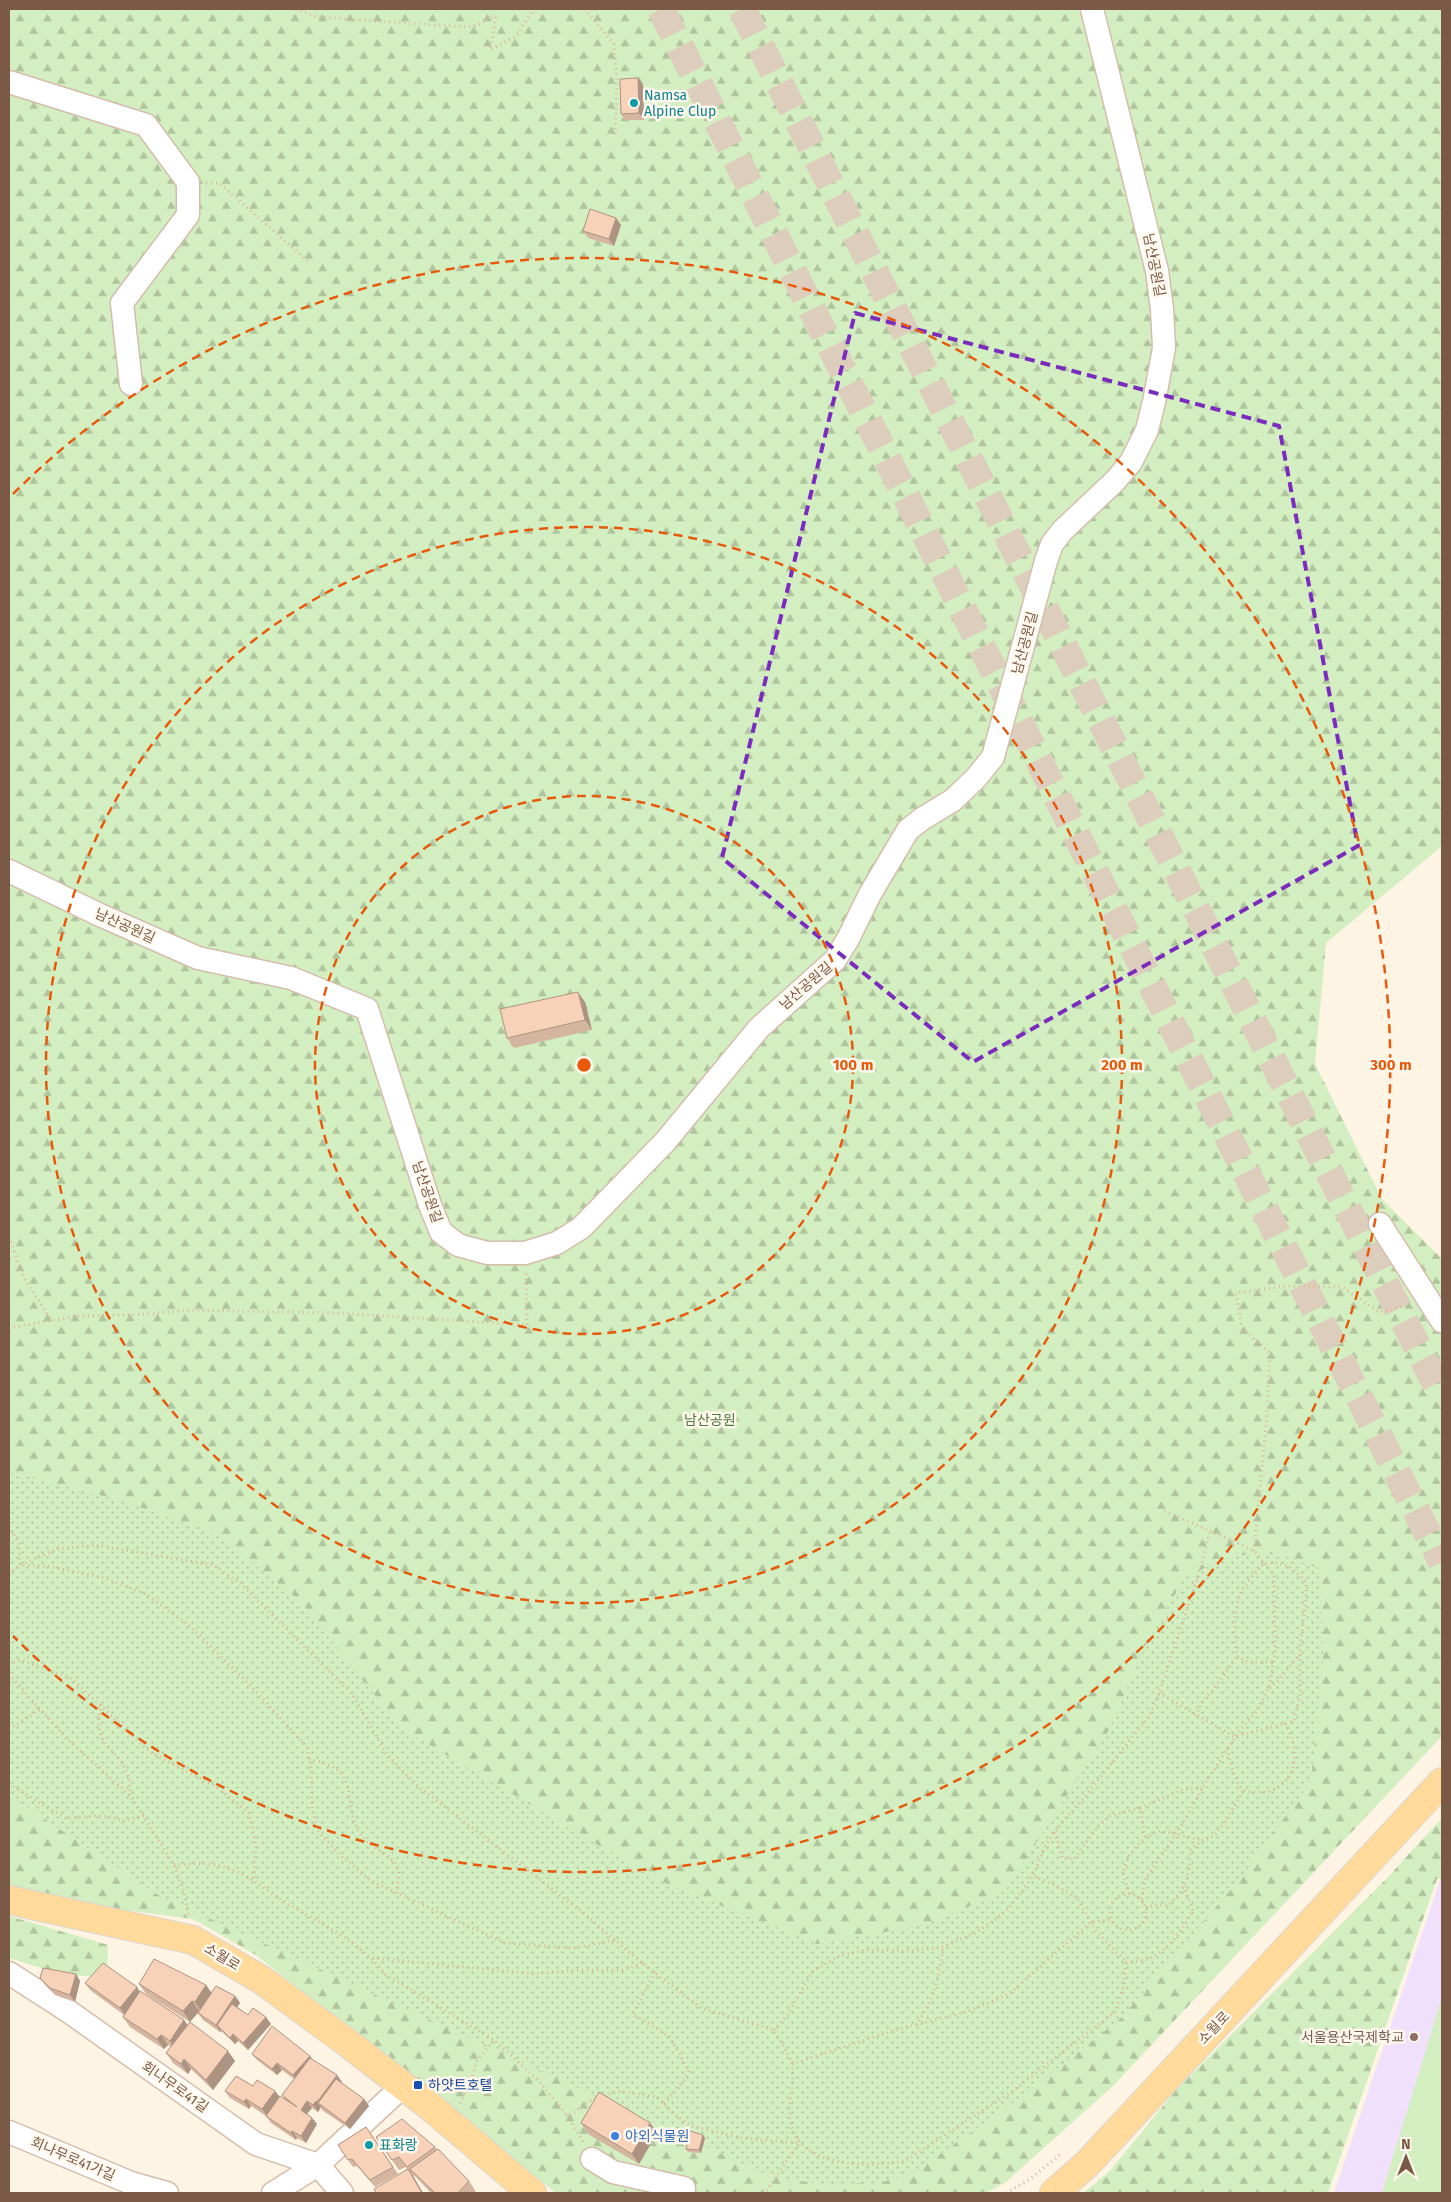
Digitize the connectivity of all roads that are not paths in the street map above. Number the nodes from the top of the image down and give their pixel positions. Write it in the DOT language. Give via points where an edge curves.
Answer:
graph roads {
  1 [pos="1092,9"];
  2 [pos="9,82"];
  3 [pos="131,384"];
  4 [pos="9,871"];
  5 [pos="1380,1224"];
  6 [pos="1442,1321"];
  7 [pos="1442,1782"];
  8 [pos="1442,1798"];
  9 [pos="1370,1859"];
  10 [pos="9,1900"];
  11 [pos="9,1973"];
  12 [pos="403,2086"];
  13 [pos="9,2132"];
  14 [pos="592,2159"];
  15 [pos="318,2165"];
  16 [pos="167,2193"];
  17 [pos="273,2193"];
  18 [pos="342,2193"];
  19 [pos="532,2193"];
  20 [pos="684,2193"];
  21 [pos="1054,2193"];
  1 -- 4 [label="street, 남산공원길" via="1157,271 1162,309 1164,348 1147,430 1131,462 1052,544 993,756 953,800 908,830 835,960 758,1028 664,1143 581,1228 557,1243 525,1253 486,1254 458,1245 441,1232 367,1009 291,978 198,958"];
  2 -- 3 [label="street" via="146,125 188,182 188,215 122,302"];
  5 -- 6 [label="street"];
  7 -- 9 [label="main road, 소월로"];
  8 -- 9 [label="main road, 소월로"];
  9 -- 21 [label="main road, 소월로" via="1094,2157"];
  10 -- 12 [label="main road, 소월로" via="193,1940 262,1980"];
  11 -- 15 [label="street, 회나무로41길" via="256,2144"];
  12 -- 15 [label="street"];
  12 -- 19 [label="main road, 소월로"];
  13 -- 16 [label="street, 회나무로41가길" via="132,2183"];
  14 -- 20 [label="street" via="614,2172 684,2188"];
  15 -- 17 [label="street"];
  15 -- 18 [label="street"];
}
